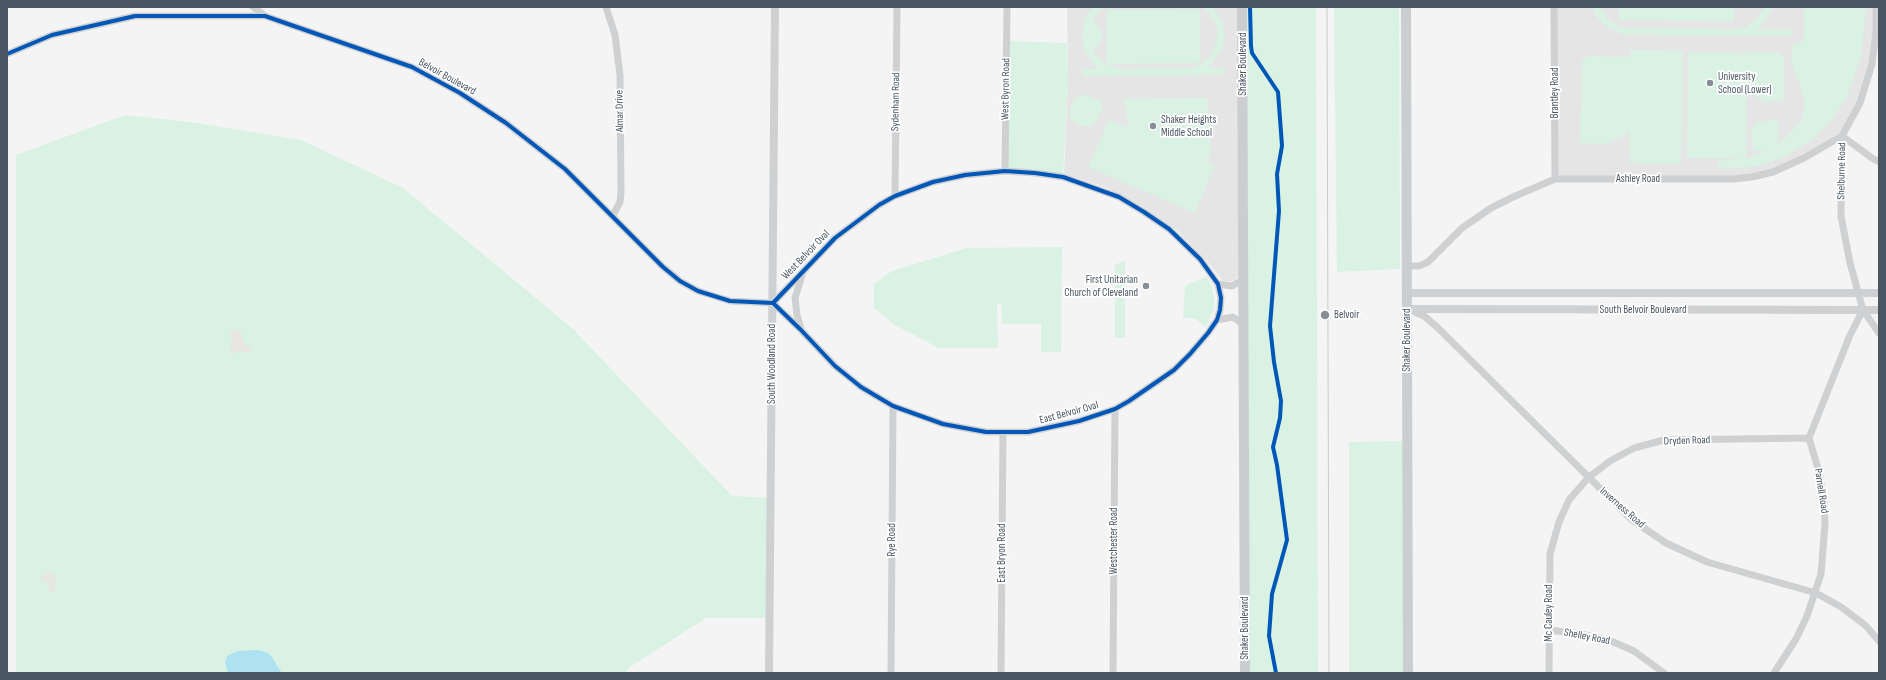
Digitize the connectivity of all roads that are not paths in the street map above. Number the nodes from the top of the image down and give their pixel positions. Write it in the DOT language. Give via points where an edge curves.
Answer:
graph roads {
  1 [pos="137,7"];
  2 [pos="253,7"];
  3 [pos="606,7"];
  4 [pos="775,7"];
  5 [pos="897,7"];
  6 [pos="1007,7"];
  7 [pos="1242,7"];
  8 [pos="1406,7"];
  9 [pos="1554,7"];
  10 [pos="1876,7"];
  11 [pos="135,16"];
  12 [pos="265,16"];
  13 [pos="7,54"];
  14 [pos="1842,136"];
  15 [pos="1879,162"];
  16 [pos="1005,171"];
  17 [pos="1556,180"];
  18 [pos="895,196"];
  19 [pos="613,215"];
  20 [pos="1407,266"];
  21 [pos="803,273"];
  22 [pos="1244,279"];
  23 [pos="1218,284"];
  24 [pos="1407,293"];
  25 [pos="1439,293"];
  26 [pos="1858,293"];
  27 [pos="1879,293"];
  28 [pos="773,303"];
  29 [pos="1221,303"];
  30 [pos="1407,309"];
  31 [pos="1438,309"];
  32 [pos="1863,310"];
  33 [pos="1879,310"];
  34 [pos="1217,320"];
  35 [pos="1244,325"];
  36 [pos="801,330"];
  37 [pos="1879,333"];
  38 [pos="893,406"];
  39 [pos="1115,409"];
  40 [pos="1003,433"];
  41 [pos="1809,438"];
  42 [pos="1588,478"];
  43 [pos="1550,554"];
  44 [pos="1816,593"];
  45 [pos="1549,630"];
  46 [pos="1879,641"];
  47 [pos="770,673"];
  48 [pos="891,673"];
  49 [pos="1002,673"];
  50 [pos="1113,673"];
  51 [pos="1245,673"];
  52 [pos="1408,673"];
  53 [pos="1549,673"];
  54 [pos="1664,673"];
  55 [pos="1774,673"];
  1 -- 11 [label="street"];
  2 -- 12 [label="street"];
  3 -- 19 [label="street, Almar Drive" via="615,35 620,75 621,192 620,202"];
  4 -- 28 [label="street, South Woodland Road"];
  5 -- 18 [label="street, Sydenham Road"];
  6 -- 16 [label="street, West Byron Road"];
  7 -- 22 [label="main road, Shaker Boulevard"];
  8 -- 20 [label="main road, Shaker Boulevard"];
  9 -- 17 [label="street, Brantley Road"];
  10 -- 14 [label="street, Shelburne Road" via="1872,64 1860,103"];
  11 -- 12 [label="street, Belvoir Boulevard"];
  11 -- 13 [label="street, Belvoir Boulevard" via="52,35"];
  12 -- 19 [label="street, Belvoir Boulevard" via="412,68 460,93 506,123 565,169"];
  14 -- 15 [label="street"];
  14 -- 17 [label="street, Ashley Road" via="1804,158 1773,172 1752,177"];
  14 -- 26 [label="street, Shelburne Road" via="1841,216"];
  16 -- 18 [label="street, West Belvoir Oval" via="945,179"];
  16 -- 23 [label="street, West Belvoir Oval" via="1062,178 1119,197 1169,229 1200,259"];
  17 -- 20 [label="street, Ashley Road" via="1491,208 1462,228 1428,262 1419,266"];
  18 -- 21 [label="street, West Belvoir Oval" via="864,215 835,238"];
  19 -- 28 [label="street, Belvoir Boulevard" via="663,267 689,287 730,301"];
  20 -- 24 [label="main road, Shaker Boulevard"];
  21 -- 28 [label="street, West Belvoir Oval"];
  21 -- 36 [label="street, West Belvoir Oval" via="795,298"];
  22 -- 23 [label="street" via="1232,286"];
  22 -- 35 [label="main road, Shaker Boulevard"];
  23 -- 29 [label="street, West Belvoir Oval"];
  24 -- 25 [label="street, South Belvoir Boulevard"];
  24 -- 30 [label="main road, Shaker Boulevard"];
  25 -- 26 [label="street, South Belvoir Boulevard"];
  25 -- 31 [label="street" via="1432,301"];
  26 -- 27 [label="street, South Belvoir Boulevard"];
  26 -- 32 [label="street, Shelburne Road"];
  28 -- 36 [label="street, East Belvoir Oval"];
  28 -- 47 [label="street, South Woodland Road"];
  29 -- 34 [label="street, East Belvoir Oval"];
  30 -- 31 [label="street, South Belvoir Boulevard"];
  30 -- 42 [label="street, Inverness Road" via="1424,316 1437,327"];
  30 -- 52 [label="main road, Shaker Boulevard"];
  31 -- 32 [label="street, South Belvoir Boulevard"];
  32 -- 33 [label="street, South Belvoir Boulevard"];
  32 -- 37 [label="street, Shelburne Road"];
  32 -- 41 [label="street" via="1850,335"];
  34 -- 35 [label="street" via="1232,317"];
  34 -- 39 [label="street, East Belvoir Oval" via="1174,370"];
  35 -- 51 [label="main road, Shaker Boulevard"];
  36 -- 38 [label="street, East Belvoir Oval" via="835,366 861,387"];
  38 -- 40 [label="street, East Belvoir Oval" via="942,424"];
  38 -- 48 [label="street, Rye Road"];
  39 -- 40 [label="street, East Belvoir Oval" via="1063,426"];
  39 -- 50 [label="street, Westchester Road"];
  40 -- 49 [label="street, East Bryon Road"];
  41 -- 42 [label="street, Dryden Road" via="1664,440 1634,448 1610,461"];
  41 -- 44 [label="street, Parnell Road" via="1824,502 1824,543"];
  42 -- 43 [label="street, Dryden Road" via="1569,500 1559,522"];
  42 -- 44 [label="street, Inverness Road" via="1632,520 1666,543 1707,562"];
  43 -- 45 [label="street, Mc Cauley Road"];
  44 -- 46 [label="street, Inverness Road" via="1865,625"];
  44 -- 55 [label="street, Parnell Road" via="1796,639"];
  45 -- 53 [label="street, Mc Cauley Road"];
  45 -- 54 [label="street, Shelley Road" via="1611,641 1634,651"];
}
